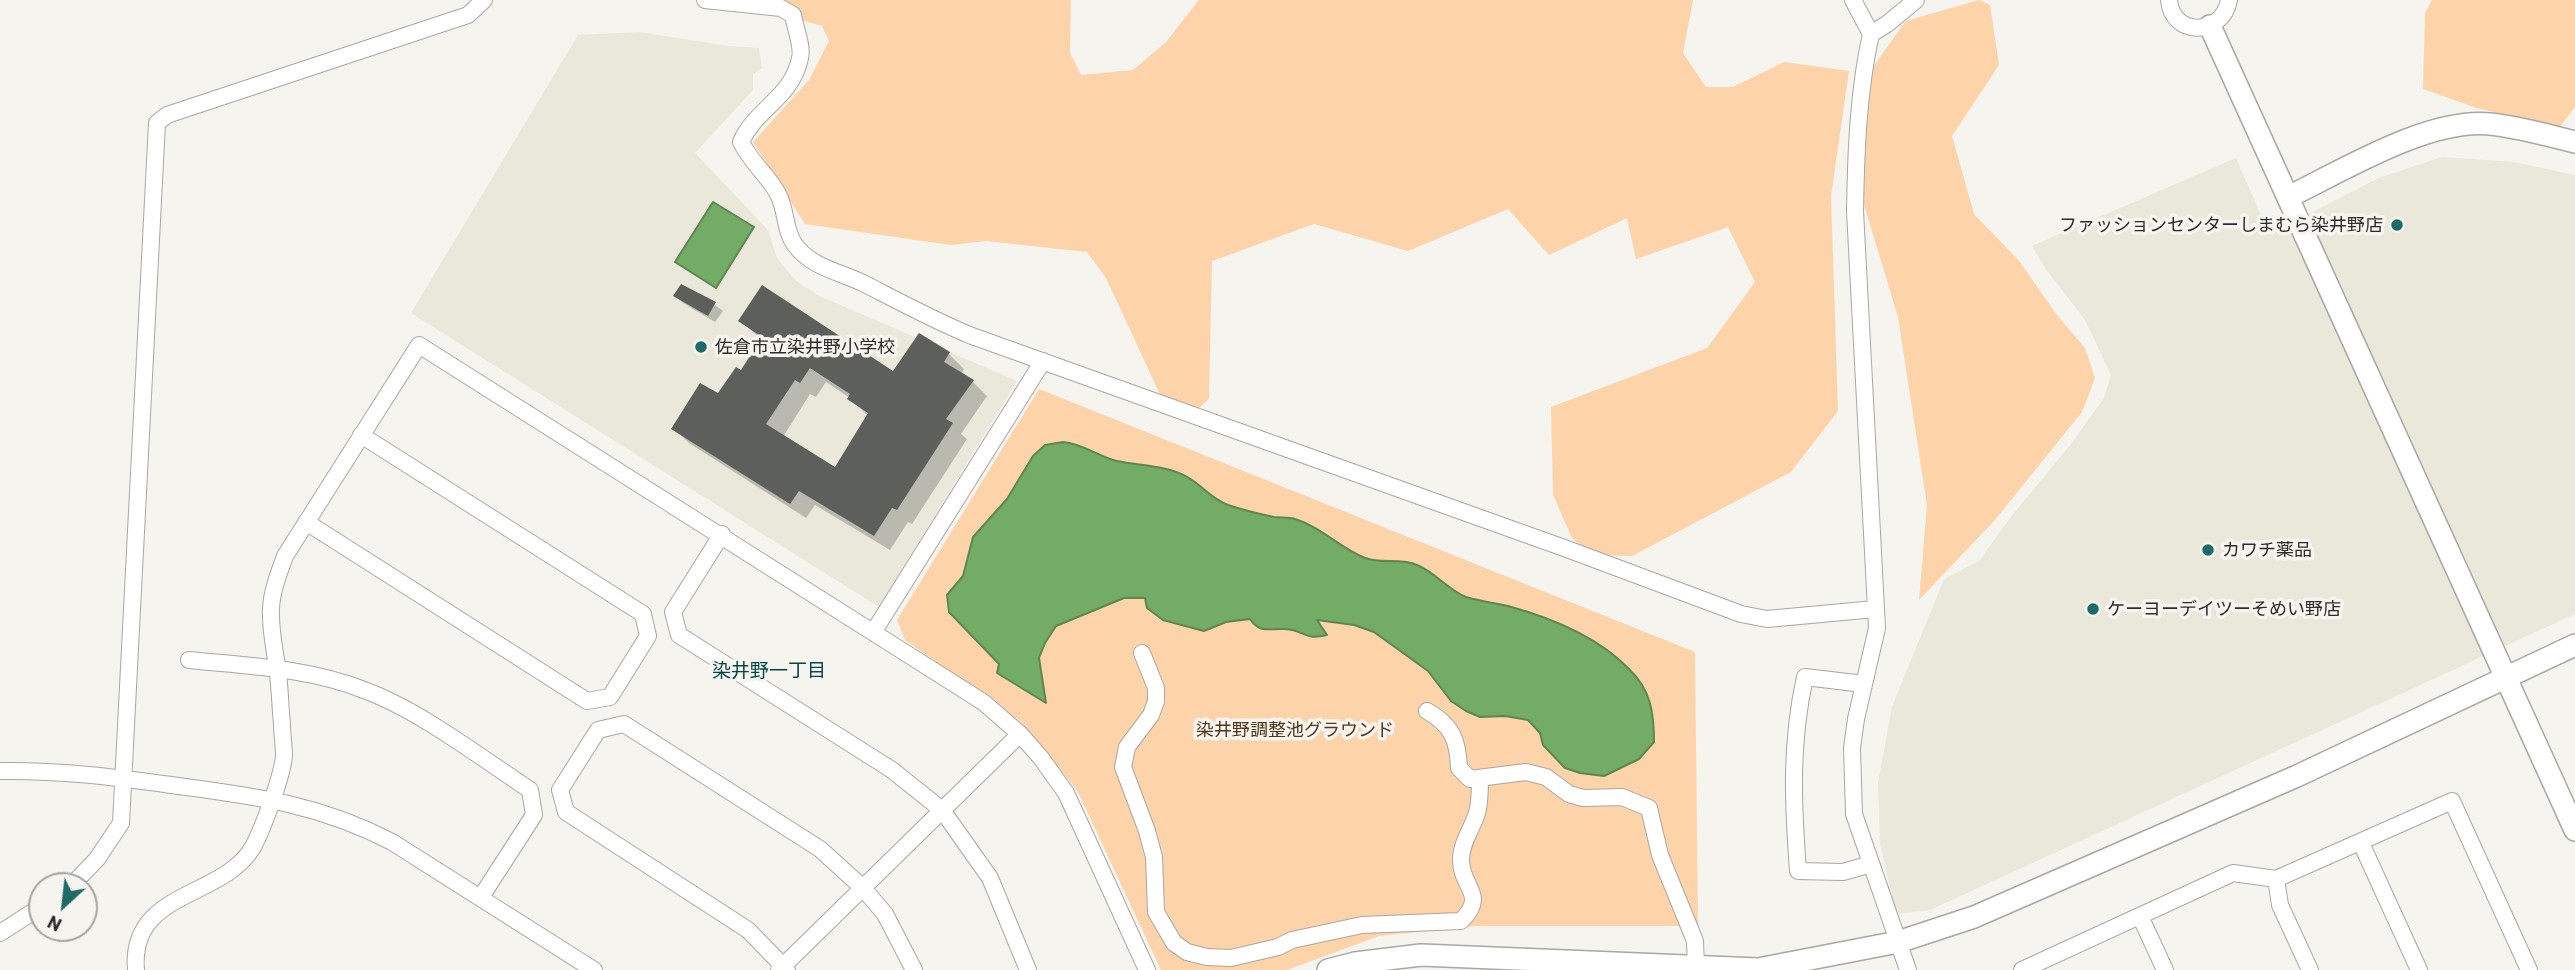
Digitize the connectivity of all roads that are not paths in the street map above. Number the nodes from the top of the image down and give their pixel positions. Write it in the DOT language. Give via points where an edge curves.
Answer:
graph roads {
  1 [pos="484,0"];
  2 [pos="705,0"];
  3 [pos="1853,0"];
  4 [pos="1916,0"];
  5 [pos="2169,0"];
  6 [pos="2229,0"];
  7 [pos="2210,26"];
  8 [pos="1871,34"];
  9 [pos="2575,142"];
  10 [pos="2288,197"];
  11 [pos="1043,360"];
  12 [pos="362,435"];
  13 [pos="306,522"];
  14 [pos="722,534"];
  15 [pos="1875,609"];
  16 [pos="874,631"];
  17 [pos="2575,645"];
  18 [pos="1142,653"];
  19 [pos="189,660"];
  20 [pos="278,668"];
  21 [pos="2505,678"];
  22 [pos="1864,684"];
  23 [pos="1427,711"];
  24 [pos="1020,734"];
  25 [pos="0,771"];
  26 [pos="122,778"];
  27 [pos="1480,779"];
  28 [pos="272,799"];
  29 [pos="942,810"];
  30 [pos="2575,830"];
  31 [pos="2361,843"];
  32 [pos="1871,864"];
  33 [pos="84,872"];
  34 [pos="2276,879"];
  35 [pos="863,888"];
  36 [pos="481,897"];
  37 [pos="28,915"];
  38 [pos="2140,916"];
  39 [pos="0,933"];
  40 [pos="1898,942"];
  41 [pos="1485,958"];
  42 [pos="2055,963"];
  43 [pos="783,968"];
  44 [pos="1696,968"];
  45 [pos="136,970"];
  46 [pos="594,970"];
  47 [pos="914,970"];
  48 [pos="1028,970"];
  49 [pos="1147,970"];
  50 [pos="1328,970"];
  51 [pos="1447,970"];
  52 [pos="1908,970"];
  53 [pos="2022,970"];
  54 [pos="2165,970"];
  55 [pos="2310,970"];
  56 [pos="2419,970"];
  57 [pos="2529,970"];
  1 -- 26 [label="street" via="468,15 167,115 157,123"];
  2 -- 11 [label="street" via="780,8 793,15 801,57 785,92 746,128 741,142 748,158 778,193 787,231 796,246 822,268 856,280 942,324"];
  3 -- 8 [label="street"];
  4 -- 8 [label="street"];
  5 -- 7 [label="street" via="2171,10 2184,24"];
  6 -- 7 [label="street" via="2219,20"];
  7 -- 10 [label="street"];
  8 -- 15 [label="street" via="1856,152 1855,211"];
  9 -- 10 [label="street" via="2488,124 2454,126 2420,134"];
  10 -- 21 [label="street"];
  11 -- 15 [label="street" via="1741,614 1767,619"];
  11 -- 16 [label="street"];
  12 -- 13 [label="street"];
  12 -- 13 [label="street" via="643,614 648,636 610,697 587,701"];
  12 -- 14 [label="street" via="419,345"];
  13 -- 20 [label="street" via="285,556 271,605"];
  14 -- 16 [label="street"];
  14 -- 29 [label="street" via="673,612 679,635 892,770"];
  15 -- 22 [label="street" via="1877,628"];
  16 -- 24 [label="street" via="984,702"];
  17 -- 21 [label="street"];
  18 -- 27 [label="street" via="1156,688 1156,701 1127,747 1123,767 1154,857 1156,912 1174,943 1188,952 1231,958 1362,925 1461,921 1471,911 1474,895 1461,862 1463,844 1477,812"];
  19 -- 20 [label="street"];
  20 -- 28 [label="street" via="284,757"];
  20 -- 36 [label="street" via="365,690 407,710 530,790 534,815"];
  21 -- 30 [label="street"];
  21 -- 40 [label="street" via="2297,776 1973,917"];
  22 -- 32 [label="street" via="1852,748 1854,814"];
  22 -- 32 [label="street" via="1805,677 1796,715 1792,788 1798,872 1843,872"];
  23 -- 27 [label="street" via="1452,733 1459,768 1470,779"];
  24 -- 29 [label="street"];
  24 -- 49 [label="street" via="1066,793"];
  25 -- 26 [label="street"];
  26 -- 28 [label="street"];
  26 -- 33 [label="street" via="121,823"];
  27 -- 44 [label="street" via="1526,772 1546,777 1569,794 1622,797 1649,808 1660,855 1695,941"];
  28 -- 36 [label="street" via="360,825"];
  28 -- 45 [label="street" via="242,861 226,876 174,900 156,914 138,946"];
  29 -- 35 [label="street"];
  29 -- 48 [label="street" via="990,878"];
  31 -- 34 [label="street"];
  31 -- 56 [label="street"];
  31 -- 57 [label="street" via="2452,801"];
  32 -- 40 [label="street"];
  34 -- 38 [label="street" via="2233,873"];
  34 -- 55 [label="street" via="2280,905"];
  35 -- 43 [label="street"];
  35 -- 43 [label="street" via="820,849 624,724 598,730 560,790 566,812 748,930"];
  35 -- 47 [label="street" via="885,914"];
  36 -- 46 [label="street"];
  37 -- 39 [label="street"];
  38 -- 42 [label="street"];
  38 -- 54 [label="street"];
  40 -- 44 [label="street" via="1758,969"];
  40 -- 52 [label="street"];
  41 -- 44 [label="street"];
  41 -- 50 [label="street" via="1421,955"];
  41 -- 51 [label="street"];
  42 -- 53 [label="street"];
}
